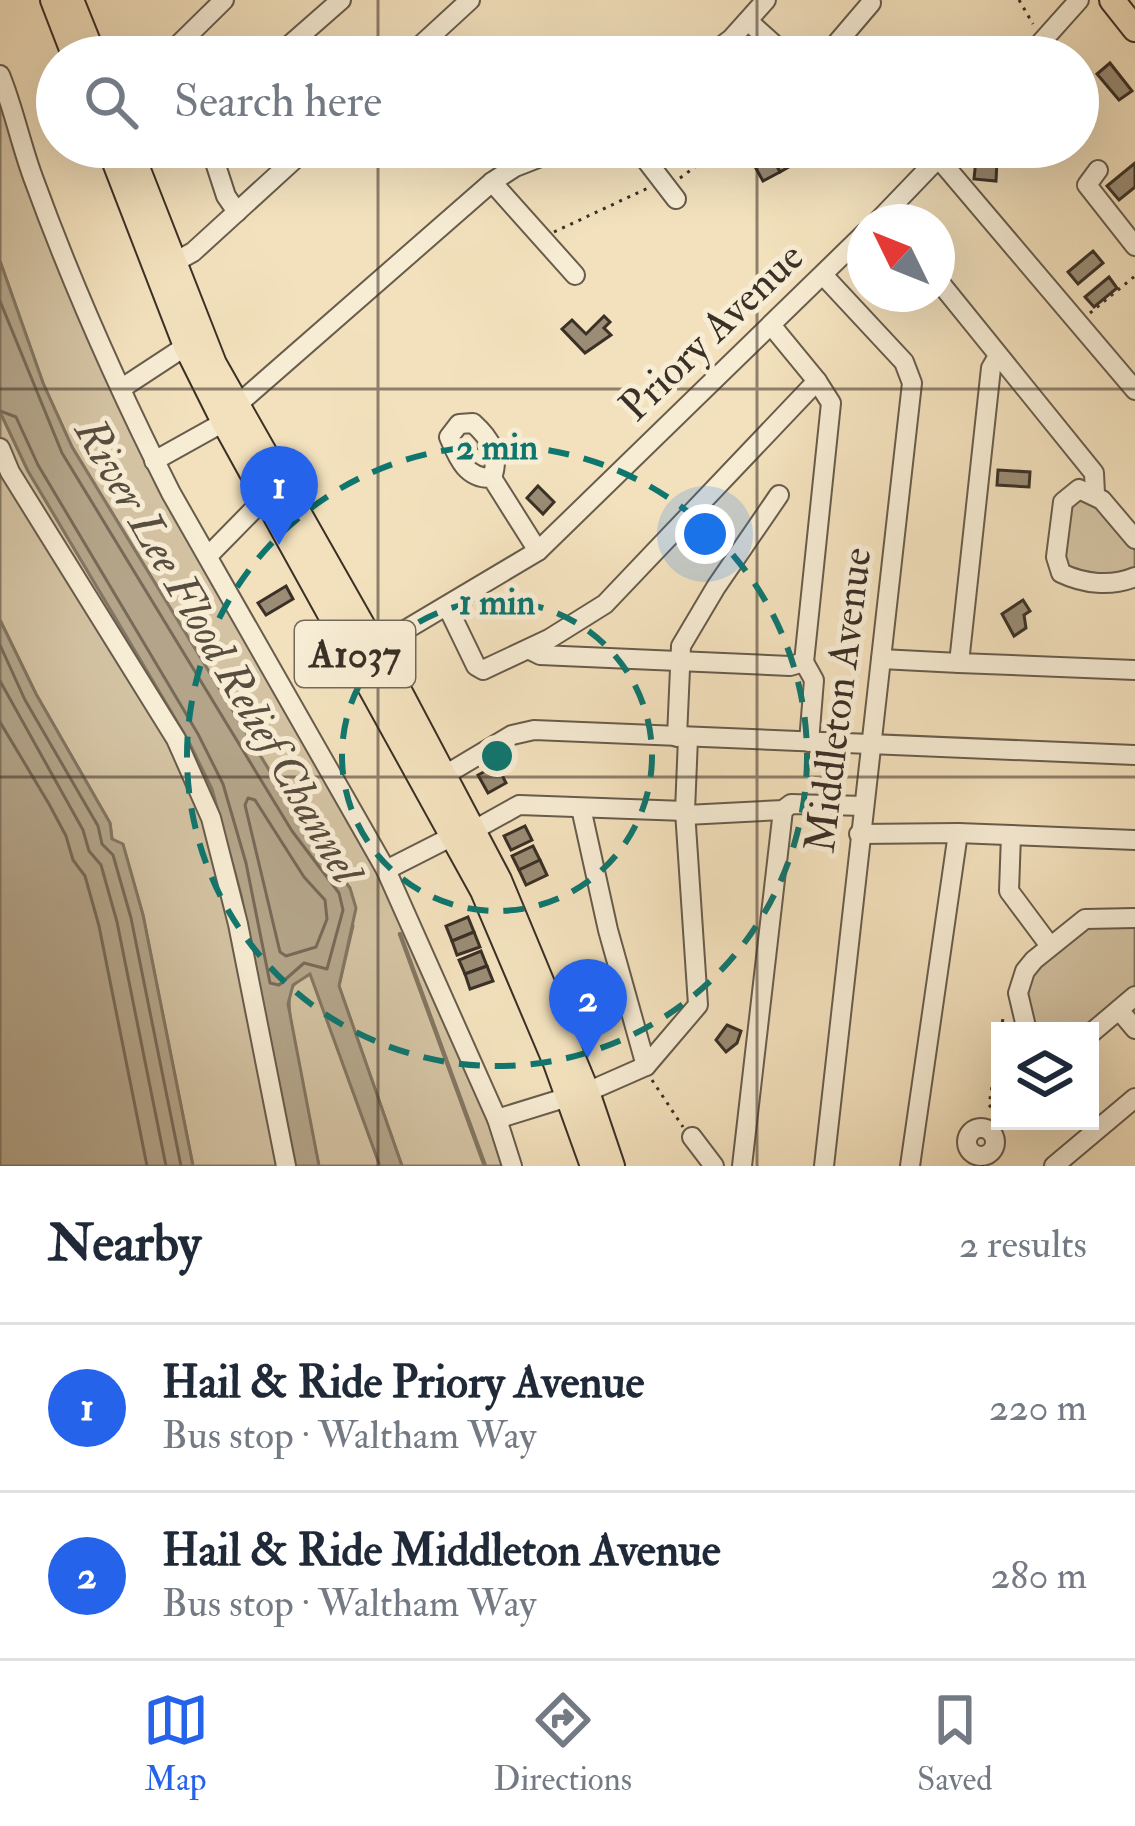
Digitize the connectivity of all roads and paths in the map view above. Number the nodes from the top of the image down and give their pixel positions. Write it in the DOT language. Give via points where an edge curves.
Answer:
graph roads {
  1 [pos="53,0"];
  2 [pos="71,0"];
  3 [pos="224,0"];
  4 [pos="341,0"];
  5 [pos="470,0"];
  6 [pos="766,0"];
  7 [pos="1019,0"];
  8 [pos="1079,0"];
  9 [pos="1112,0"];
  10 [pos="871,3"];
  11 [pos="748,21"];
  12 [pos="1036,27"];
  13 [pos="1135,29"];
  14 [pos="67,36"];
  15 [pos="86,36"];
  16 [pos="187,36"];
  17 [pos="300,36"];
  18 [pos="431,36"];
  19 [pos="731,36"];
  20 [pos="765,36"];
  21 [pos="843,36"];
  22 [pos="1047,36"];
  23 [pos="0,75"];
  24 [pos="123,168"];
  25 [pos="131,168"];
  26 [pos="217,168"];
  27 [pos="285,168"];
  28 [pos="513,168"];
  29 [pos="652,168"];
  30 [pos="696,168"];
  31 [pos="930,168"];
  32 [pos="956,168"];
  33 [pos="1092,178"];
  34 [pos="491,182"];
  35 [pos="133,184"];
  36 [pos="669,190"];
  37 [pos="895,204"];
  38 [pos="237,212"];
  39 [pos="1127,222"];
  40 [pos="541,237"];
  41 [pos="1135,246"];
  42 [pos="847,252"];
  43 [pos="173,263"];
  44 [pos="575,275"];
  45 [pos="823,275"];
  46 [pos="1135,276"];
  47 [pos="955,302"];
  48 [pos="1088,316"];
  49 [pos="771,326"];
  50 [pos="190,339"];
  51 [pos="998,356"];
  52 [pos="817,382"];
  53 [pos="122,388"];
  54 [pos="1135,391"];
  55 [pos="230,413"];
  56 [pos="0,448"];
  57 [pos="154,460"];
  58 [pos="491,478"];
  59 [pos="1095,494"];
  60 [pos="779,496"];
  61 [pos="272,498"];
  62 [pos="1131,525"];
  63 [pos="538,551"];
  64 [pos="208,556"];
  65 [pos="1135,577"];
  66 [pos="444,608"];
  67 [pos="345,616"];
  68 [pos="375,648"];
  69 [pos="528,649"];
  70 [pos="881,659"];
  71 [pos="680,662"];
  72 [pos="804,662"];
  73 [pos="959,663"];
  74 [pos="1135,670"];
  75 [pos="476,684"];
  76 [pos="386,688"];
  77 [pos="682,737"];
  78 [pos="414,741"];
  79 [pos="808,742"];
  80 [pos="871,744"];
  81 [pos="1135,755"];
  82 [pos="445,775"];
  83 [pos="864,806"];
  84 [pos="581,808"];
  85 [pos="783,811"];
  86 [pos="686,813"];
  87 [pos="458,822"];
  88 [pos="958,833"];
  89 [pos="859,834"];
  90 [pos="1011,835"];
  91 [pos="1135,840"];
  92 [pos="386,869"];
  93 [pos="1135,918"];
  94 [pos="1050,946"];
  95 [pos="1135,996"];
  96 [pos="1119,1010"];
  97 [pos="1003,1018"];
  98 [pos="1002,1022"];
  99 [pos="1025,1022"];
  100 [pos="1099,1027"];
  101 [pos="1135,1029"];
  102 [pos="646,1066"];
  103 [pos="578,1094"];
  104 [pos="1135,1098"];
  105 [pos="497,1119"];
  106 [pos="994,1130"];
  107 [pos="692,1137"];
  108 [pos="982,1161"];
  109 [pos="286,1166"];
  110 [pos="512,1166"];
  111 [pos="593,1166"];
  112 [pos="612,1166"];
  113 [pos="714,1166"];
  114 [pos="742,1166"];
  115 [pos="824,1166"];
  116 [pos="910,1166"];
  117 [pos="1054,1166"];
  1 -- 14 [label="main road"];
  2 -- 15 [label="main road"];
  3 -- 16 [label="street"];
  4 -- 17 [label="street"];
  5 -- 18 [label="street"];
  6 -- 11 [label="street"];
  7 -- 12 [label="path"];
  8 -- 22 [label="street"];
  9 -- 13 [label="main road"];
  10 -- 21 [label="street"];
  11 -- 19 [label="street"];
  11 -- 20 [label="street"];
  23 -- 53 [label="street" via="33,179"];
  24 -- 35 [label="main road, A1037"];
  25 -- 35 [label="main road, A1037"];
  26 -- 38 [label="street"];
  27 -- 38 [label="street"];
  28 -- 34 [label="street"];
  29 -- 36 [label="street"];
  30 -- 36 [label="path"];
  31 -- 37 [label="street, Priory Avenue"];
  32 -- 54 [label="street"];
  33 -- 39 [label="street"];
  34 -- 40 [label="street"];
  34 -- 55 [label="street"];
  35 -- 43 [label="main road, A1037"];
  35 -- 50 [label="main road, A1037"];
  36 -- 40 [label="path"];
  38 -- 43 [label="street"];
  39 -- 41 [label="street"];
  40 -- 44 [label="street"];
  42 -- 45 [label="street, Priory Avenue"];
  43 -- 50 [label="main road, A1037"];
  45 -- 49 [label="street, Priory Avenue"];
  45 -- 70 [label="street, Middleton Avenue" via="911,373"];
  46 -- 48 [label="path"];
  47 -- 51 [label="street"];
  49 -- 52 [label="street"];
  49 -- 63 [label="street, Priory Avenue"];
  50 -- 53 [label="street"];
  50 -- 55 [label="main road, A1037"];
  51 -- 59 [label="street" via="1094,473"];
  51 -- 73 [label="street"];
  52 -- 69 [label="street" via="605,604"];
  52 -- 72 [label="street" via="831,403"];
  53 -- 57 [label="street"];
  55 -- 57 [label="street"];
  55 -- 61 [label="main road, A1037"];
  56 -- 109 [label="street" via="176,739 211,818"];
  57 -- 64 [label="street"];
  58 -- 63 [label="street"];
  59 -- 62 [label="street"];
  59 -- 65 [label="street" via="1079,489 1064,502 1059,568 1090,582"];
  60 -- 71 [label="street" via="716,587 681,646"];
  61 -- 64 [label="street"];
  61 -- 67 [label="main road, A1037"];
  63 -- 66 [label="street, Priory Avenue"];
  64 -- 92 [label="street"];
  66 -- 68 [label="street, Priory Avenue"];
  66 -- 69 [label="street" via="484,670"];
  66 -- 75 [label="street"];
  67 -- 68 [label="main road, A1037"];
  67 -- 76 [label="main road, A1037"];
  68 -- 76 [label="main road, A1037"];
  69 -- 71 [label="street"];
  70 -- 73 [label="street"];
  70 -- 80 [label="street, Middleton Avenue"];
  71 -- 72 [label="street"];
  71 -- 77 [label="street"];
  72 -- 79 [label="street" via="814,680"];
  73 -- 74 [label="street"];
  76 -- 78 [label="main road, A1037"];
  77 -- 79 [label="street"];
  77 -- 82 [label="street" via="524,731"];
  77 -- 86 [label="street"];
  78 -- 82 [label="main road, A1037"];
  78 -- 87 [label="main road, A1037"];
  79 -- 80 [label="street"];
  80 -- 81 [label="street"];
  80 -- 83 [label="street, Middleton Avenue"];
  82 -- 87 [label="main road, A1037"];
  83 -- 85 [label="street" via="791,804"];
  83 -- 89 [label="street, Middleton Avenue"];
  84 -- 86 [label="street"];
  84 -- 87 [label="street" via="519,805"];
  84 -- 102 [label="street"];
  85 -- 86 [label="street"];
  85 -- 114 [label="street"];
  86 -- 102 [label="street" via="698,1005"];
  87 -- 92 [label="street"];
  87 -- 103 [label="main road, A1037"];
  88 -- 89 [label="street"];
  88 -- 90 [label="street"];
  88 -- 116 [label="street"];
  89 -- 115 [label="street, Middleton Avenue"];
  90 -- 91 [label="street"];
  90 -- 94 [label="street" via="1009,891"];
  92 -- 105 [label="street"];
  93 -- 94 [label="street" via="1085,919"];
  94 -- 99 [label="street" via="1019,983"];
  95 -- 96 [label="street"];
  96 -- 100 [label="street"];
  96 -- 101 [label="street"];
  97 -- 98 [label="path"];
  102 -- 103 [label="street"];
  102 -- 107 [label="path"];
  103 -- 105 [label="street"];
  103 -- 111 [label="main road, A1037"];
  103 -- 112 [label="main road, A1037"];
  104 -- 117 [label="street"];
  105 -- 110 [label="street"];
  106 -- 108 [label="street" via="995,1144"];
  107 -- 113 [label="street"];
}
